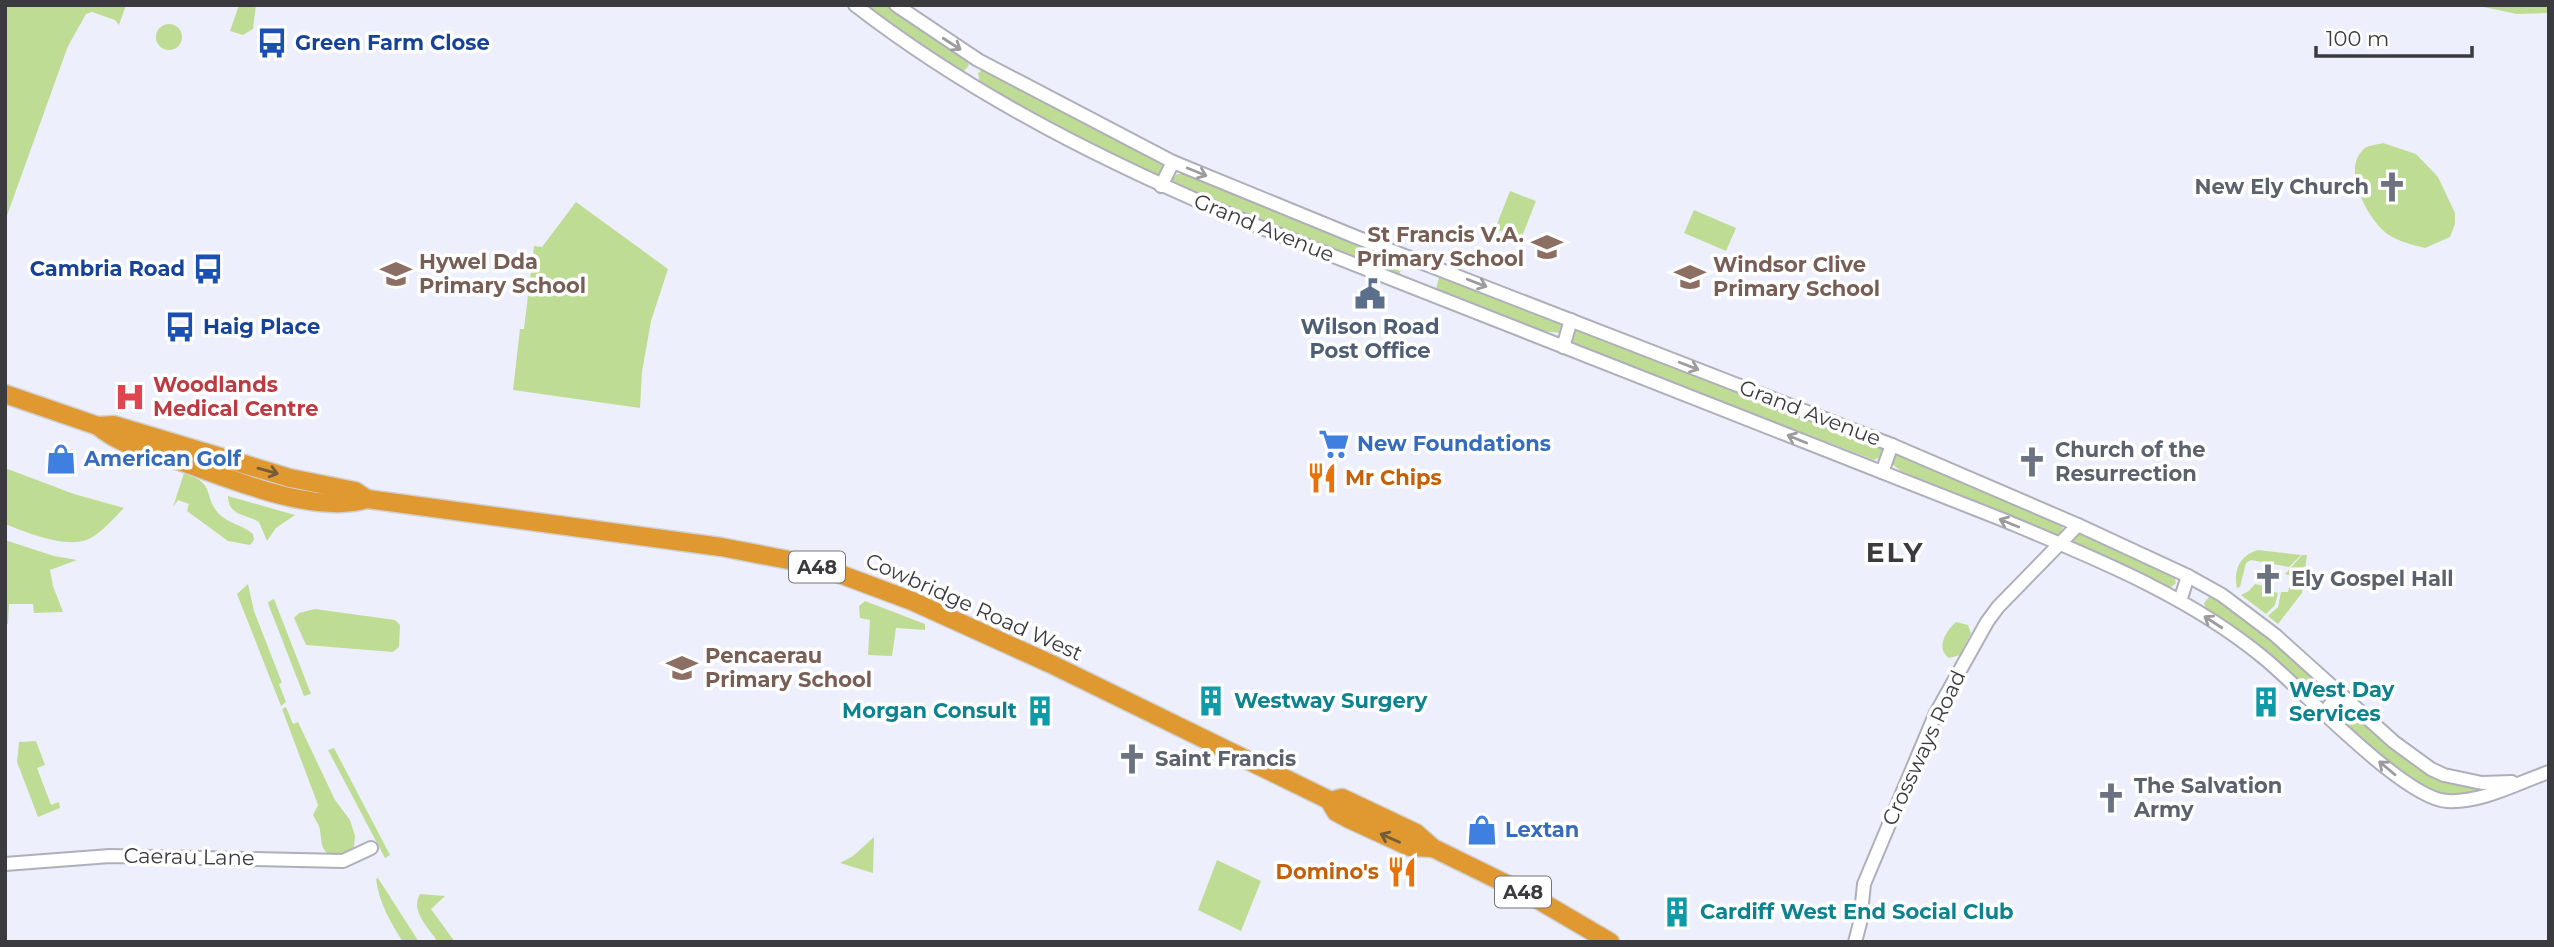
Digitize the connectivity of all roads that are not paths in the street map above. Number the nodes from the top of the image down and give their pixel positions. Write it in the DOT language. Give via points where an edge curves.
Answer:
graph roads {
  1 [pos="855,5"];
  2 [pos="896,5"];
  3 [pos="1173,163"];
  4 [pos="1161,186"];
  5 [pos="1571,320"];
  6 [pos="1563,346"];
  7 [pos="5,394"];
  8 [pos="1892,445"];
  9 [pos="1882,472"];
  10 [pos="2078,525"];
  11 [pos="2060,544"];
  12 [pos="2188,576"];
  13 [pos="2180,601"];
  14 [pos="2340,692"];
  15 [pos="2324,713"];
  16 [pos="2549,772"];
  17 [pos="2519,782"];
  18 [pos="371,848"];
  19 [pos="5,864"];
  20 [pos="1610,942"];
  21 [pos="1855,942"];
  1 -- 4 [label="street, Grand Avenue" via="965,81"];
  2 -- 3 [label="street, Grand Avenue, one-way" via="978,60"];
  3 -- 4 [label="street"];
  3 -- 5 [label="street, Grand Avenue, one-way"];
  4 -- 6 [label="street, Grand Avenue"];
  5 -- 6 [label="street"];
  5 -- 8 [label="street, Grand Avenue, one-way"];
  9 -- 6 [label="street, Grand Avenue, one-way"];
  7 -- 20 [label="highway, Cowbridge Road West / A48" via="99,426 114,425 290,478 355,491 367,499 721,547 837,573 912,601 1051,664 1331,801 1336,812 1361,825 1410,847 1433,848 1535,898"];
  8 -- 9 [label="street, Grand Avenue"];
  8 -- 10 [label="street, Grand Avenue"];
  11 -- 9 [label="street, Grand Avenue, one-way"];
  10 -- 11 [label="street"];
  10 -- 12 [label="street, Grand Avenue"];
  11 -- 13 [label="street, Grand Avenue"];
  11 -- 21 [label="street, Crossways Road" via="1987,622 1935,715 1864,884"];
  12 -- 13 [label="street"];
  12 -- 14 [label="street, Grand Avenue" via="2276,635"];
  15 -- 13 [label="street, Grand Avenue, one-way" via="2264,658"];
  14 -- 15 [label="street"];
  14 -- 17 [label="street, Grand Avenue" via="2431,769 2482,783"];
  17 -- 15 [label="street, Grand Avenue, one-way" via="2483,797 2446,802 2416,790"];
  16 -- 17 [label="street, Grand Avenue"];
  18 -- 19 [label="street, Caerau Lane" via="343,861 110,856"];
}
